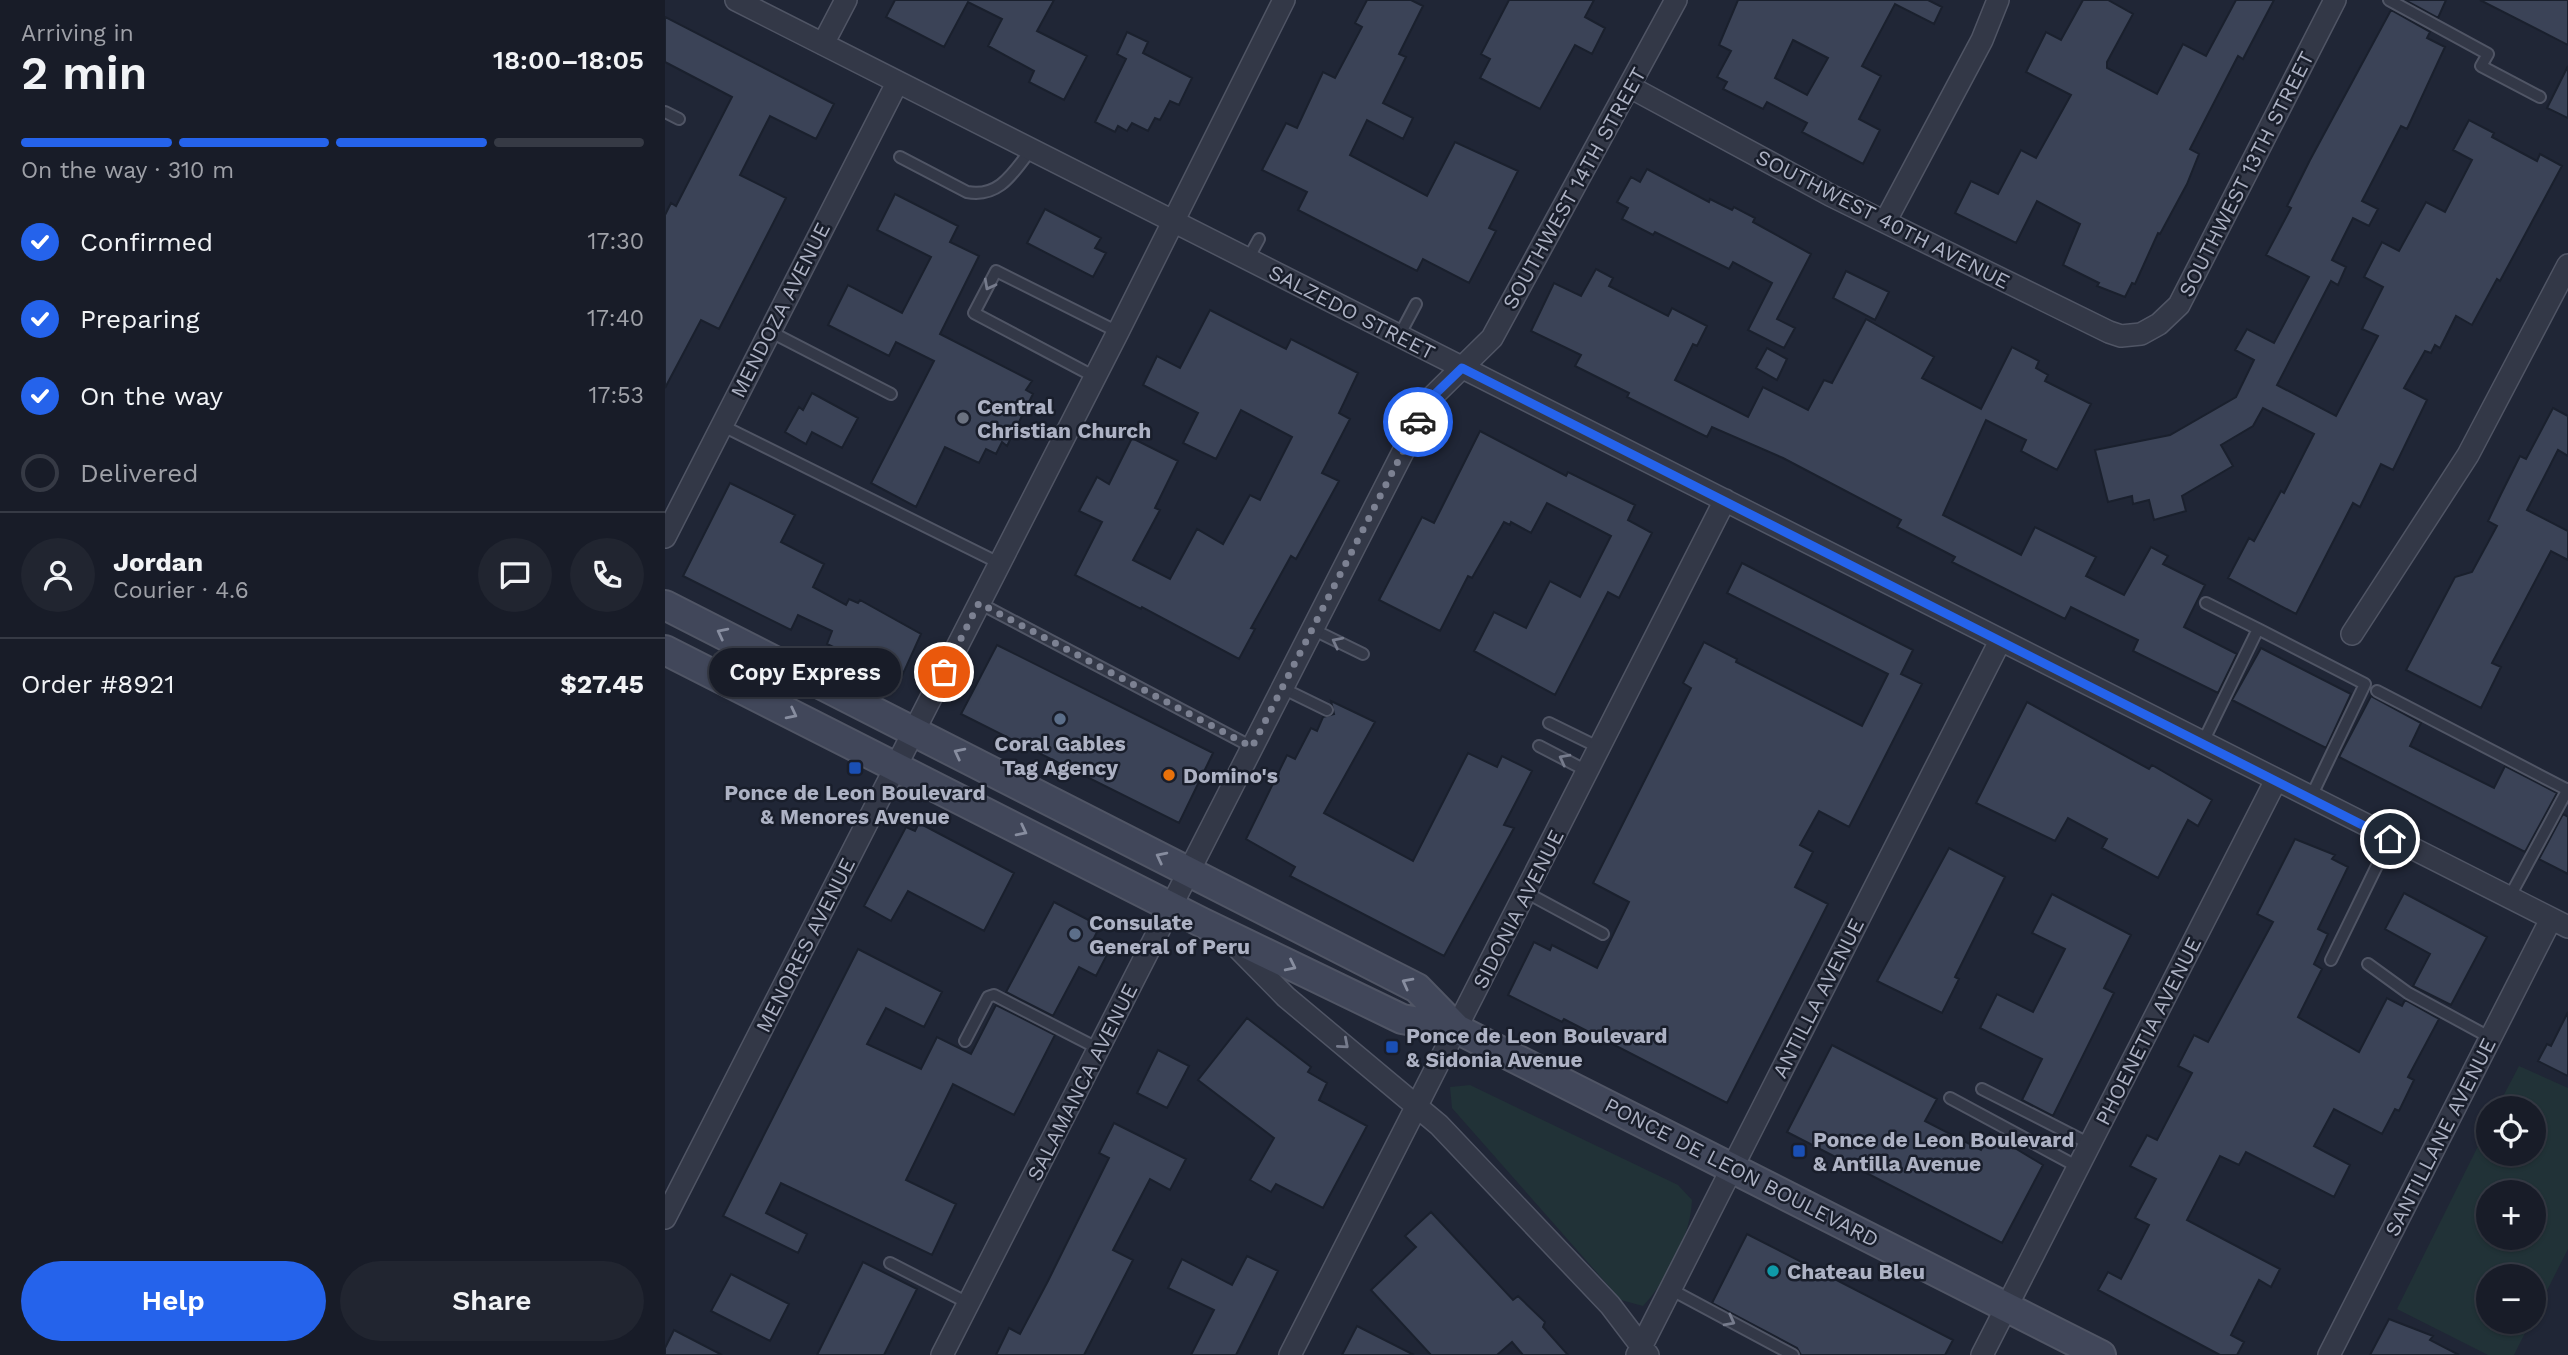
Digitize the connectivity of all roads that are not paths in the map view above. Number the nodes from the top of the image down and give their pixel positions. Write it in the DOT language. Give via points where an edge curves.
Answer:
graph roads {
  1 [pos="736,0"];
  2 [pos="846,0"];
  3 [pos="1284,0"];
  4 [pos="1676,0"];
  5 [pos="1998,0"];
  6 [pos="2335,0"];
  7 [pos="2389,0"];
  8 [pos="823,44"];
  9 [pos="897,83"];
  10 [pos="1630,87"];
  11 [pos="2540,97"];
  12 [pos="665,112"];
  13 [pos="679,119"];
  14 [pos="1030,150"];
  15 [pos="900,157"];
  16 [pos="1173,222"];
  17 [pos="1885,222"];
  18 [pos="1259,239"];
  19 [pos="1248,260"];
  20 [pos="2568,265"];
  21 [pos="1416,304"];
  22 [pos="769,331"];
  23 [pos="1118,332"];
  24 [pos="2141,334"];
  25 [pos="1399,336"];
  26 [pos="1462,368"];
  27 [pos="1095,377"];
  28 [pos="891,394"];
  29 [pos="721,425"];
  30 [pos="1725,500"];
  31 [pos="665,537"];
  32 [pos="999,563"];
  33 [pos="979,603"];
  34 [pos="2206,603"];
  35 [pos="665,605"];
  36 [pos="1312,629"];
  37 [pos="2258,629"];
  38 [pos="2352,634"];
  39 [pos="2000,641"];
  40 [pos="665,650"];
  41 [pos="1363,654"];
  42 [pos="1282,688"];
  43 [pos="2377,691"];
  44 [pos="1327,710"];
  45 [pos="1549,723"];
  46 [pos="914,730"];
  47 [pos="2202,744"];
  48 [pos="1539,746"];
  49 [pos="1252,747"];
  50 [pos="1600,748"];
  51 [pos="896,766"];
  52 [pos="1589,772"];
  53 [pos="2275,782"];
  54 [pos="2567,789"];
  55 [pos="2310,799"];
  56 [pos="2390,839"];
  57 [pos="1190,871"];
  58 [pos="1527,893"];
  59 [pos="2509,898"];
  60 [pos="1171,907"];
  61 [pos="2560,923"];
  62 [pos="1221,932"];
  63 [pos="1603,934"];
  64 [pos="2331,960"];
  65 [pos="2368,964"];
  66 [pos="1457,1029"];
  67 [pos="2491,1038"];
  68 [pos="965,1041"];
  69 [pos="1100,1049"];
  70 [pos="1982,1089"];
  71 [pos="1950,1098"];
  72 [pos="1417,1105"];
  73 [pos="2090,1144"];
  74 [pos="1733,1166"];
  75 [pos="2078,1167"];
  76 [pos="665,1218"];
  77 [pos="890,1263"];
  78 [pos="1670,1289"];
  79 [pos="968,1303"];
  80 [pos="2007,1307"];
  81 [pos="1642,1352"];
  82 [pos="942,1355"];
  83 [pos="1290,1355"];
  84 [pos="1793,1355"];
  85 [pos="1983,1355"];
  86 [pos="2101,1355"];
  87 [pos="2329,1355"];
  1 -- 8 [label="street, SALZEDO STREET"];
  2 -- 8 [label="street"];
  3 -- 16 [label="street, MENORES AVENUE"];
  4 -- 10 [label="street, SOUTHWEST 14TH STREET"];
  5 -- 17 [label="street" via="1982,40"];
  6 -- 24 [label="street, SOUTHWEST 13TH STREET" via="2187,293 2169,316"];
  7 -- 11 [label="lane" via="2488,54 2481,66"];
  8 -- 9 [label="street, SALZEDO STREET"];
  9 -- 14 [label="street, SALZEDO STREET"];
  9 -- 22 [label="street, MENDOZA AVENUE"];
  10 -- 17 [label="street, SOUTHWEST 40TH AVENUE"];
  10 -- 26 [label="street, SOUTHWEST 14TH STREET" via="1492,338"];
  12 -- 13 [label="lane"];
  14 -- 15 [label="lane" via="1002,185 979,194"];
  14 -- 16 [label="street, SALZEDO STREET"];
  16 -- 19 [label="street, SALZEDO STREET"];
  16 -- 23 [label="street, MENORES AVENUE"];
  17 -- 24 [label="street, SOUTHWEST 40TH AVENUE" via="2102,330 2120,336"];
  18 -- 19 [label="lane"];
  19 -- 25 [label="street, SALZEDO STREET"];
  20 -- 38 [label="street" via="2468,454"];
  21 -- 25 [label="lane"];
  22 -- 28 [label="lane"];
  22 -- 29 [label="street, MENDOZA AVENUE"];
  23 -- 27 [label="street, MENORES AVENUE"];
  23 -- 27 [label="lane, one-way" via="996,271 974,313"];
  25 -- 26 [label="street, SALZEDO STREET"];
  26 -- 30 [label="street, SALZEDO STREET"];
  26 -- 36 [label="street, SALAMANCA AVENUE" via="1430,399"];
  27 -- 32 [label="street, MENORES AVENUE"];
  29 -- 31 [label="street, MENDOZA AVENUE"];
  29 -- 32 [label="lane"];
  30 -- 39 [label="street, SALZEDO STREET"];
  30 -- 50 [label="street, SIDONIA AVENUE"];
  32 -- 33 [label="street, MENORES AVENUE"];
  33 -- 46 [label="street, MENORES AVENUE"];
  33 -- 49 [label="lane"];
  34 -- 37 [label="lane"];
  46 -- 35 [label="street, PONCE DE LEON BOULEVARD, one-way"];
  41 -- 36 [label="lane, one-way"];
  36 -- 42 [label="street, SALAMANCA AVENUE"];
  37 -- 47 [label="lane"];
  37 -- 55 [label="lane" via="2365,684"];
  39 -- 47 [label="street, SALZEDO STREET"];
  39 -- 74 [label="street, ANTILLA AVENUE"];
  40 -- 51 [label="street, PONCE DE LEON BOULEVARD, one-way"];
  42 -- 44 [label="lane"];
  42 -- 49 [label="street, SALAMANCA AVENUE"];
  43 -- 54 [label="lane"];
  45 -- 50 [label="lane"];
  46 -- 51 [label="street, MENORES AVENUE"];
  57 -- 46 [label="street, PONCE DE LEON BOULEVARD, one-way"];
  47 -- 53 [label="street, SALZEDO STREET"];
  52 -- 48 [label="lane, one-way"];
  49 -- 57 [label="street, SALAMANCA AVENUE"];
  50 -- 52 [label="street, SIDONIA AVENUE"];
  51 -- 60 [label="street, PONCE DE LEON BOULEVARD, one-way"];
  51 -- 76 [label="street, MENORES AVENUE"];
  52 -- 58 [label="street, SIDONIA AVENUE"];
  53 -- 55 [label="street, SALZEDO STREET"];
  53 -- 73 [label="street, PHOENETIA AVENUE"];
  54 -- 59 [label="lane"];
  55 -- 56 [label="street, SALZEDO STREET"];
  56 -- 59 [label="street, SALZEDO STREET"];
  56 -- 64 [label="lane"];
  57 -- 60 [label="street, SALAMANCA AVENUE"];
  66 -- 57 [label="street, PONCE DE LEON BOULEVARD, one-way" via="1417,988"];
  58 -- 63 [label="lane"];
  58 -- 66 [label="street, SIDONIA AVENUE"];
  59 -- 61 [label="street, SALZEDO STREET"];
  60 -- 62 [label="street, PONCE DE LEON BOULEVARD"];
  60 -- 69 [label="street, SALAMANCA AVENUE"];
  61 -- 67 [label="street, SANTILLANE AVENUE"];
  62 -- 66 [label="street, PONCE DE LEON BOULEVARD, one-way" via="1402,1019"];
  62 -- 72 [label="street, one-way" via="1286,997"];
  65 -- 67 [label="lane" via="2408,993"];
  66 -- 72 [label="street, SIDONIA AVENUE"];
  66 -- 74 [label="street, PONCE DE LEON BOULEVARD"];
  67 -- 87 [label="street, SANTILLANE AVENUE"];
  68 -- 69 [label="lane" via="988,997 994,995"];
  69 -- 79 [label="street, SALAMANCA AVENUE"];
  70 -- 73 [label="lane"];
  71 -- 75 [label="lane"];
  72 -- 81 [label="street" via="1610,1305"];
  72 -- 83 [label="street, SIDONIA AVENUE"];
  73 -- 75 [label="street, PHOENETIA AVENUE"];
  74 -- 78 [label="street, ANTILLA AVENUE"];
  74 -- 80 [label="street, PONCE DE LEON BOULEVARD"];
  75 -- 80 [label="street, PHOENETIA AVENUE"];
  77 -- 79 [label="lane"];
  78 -- 81 [label="street, ANTILLA AVENUE"];
  78 -- 84 [label="lane, one-way"];
  79 -- 82 [label="street, SALAMANCA AVENUE"];
  80 -- 85 [label="street, PHOENETIA AVENUE"];
  80 -- 86 [label="street, PONCE DE LEON BOULEVARD"];
}
